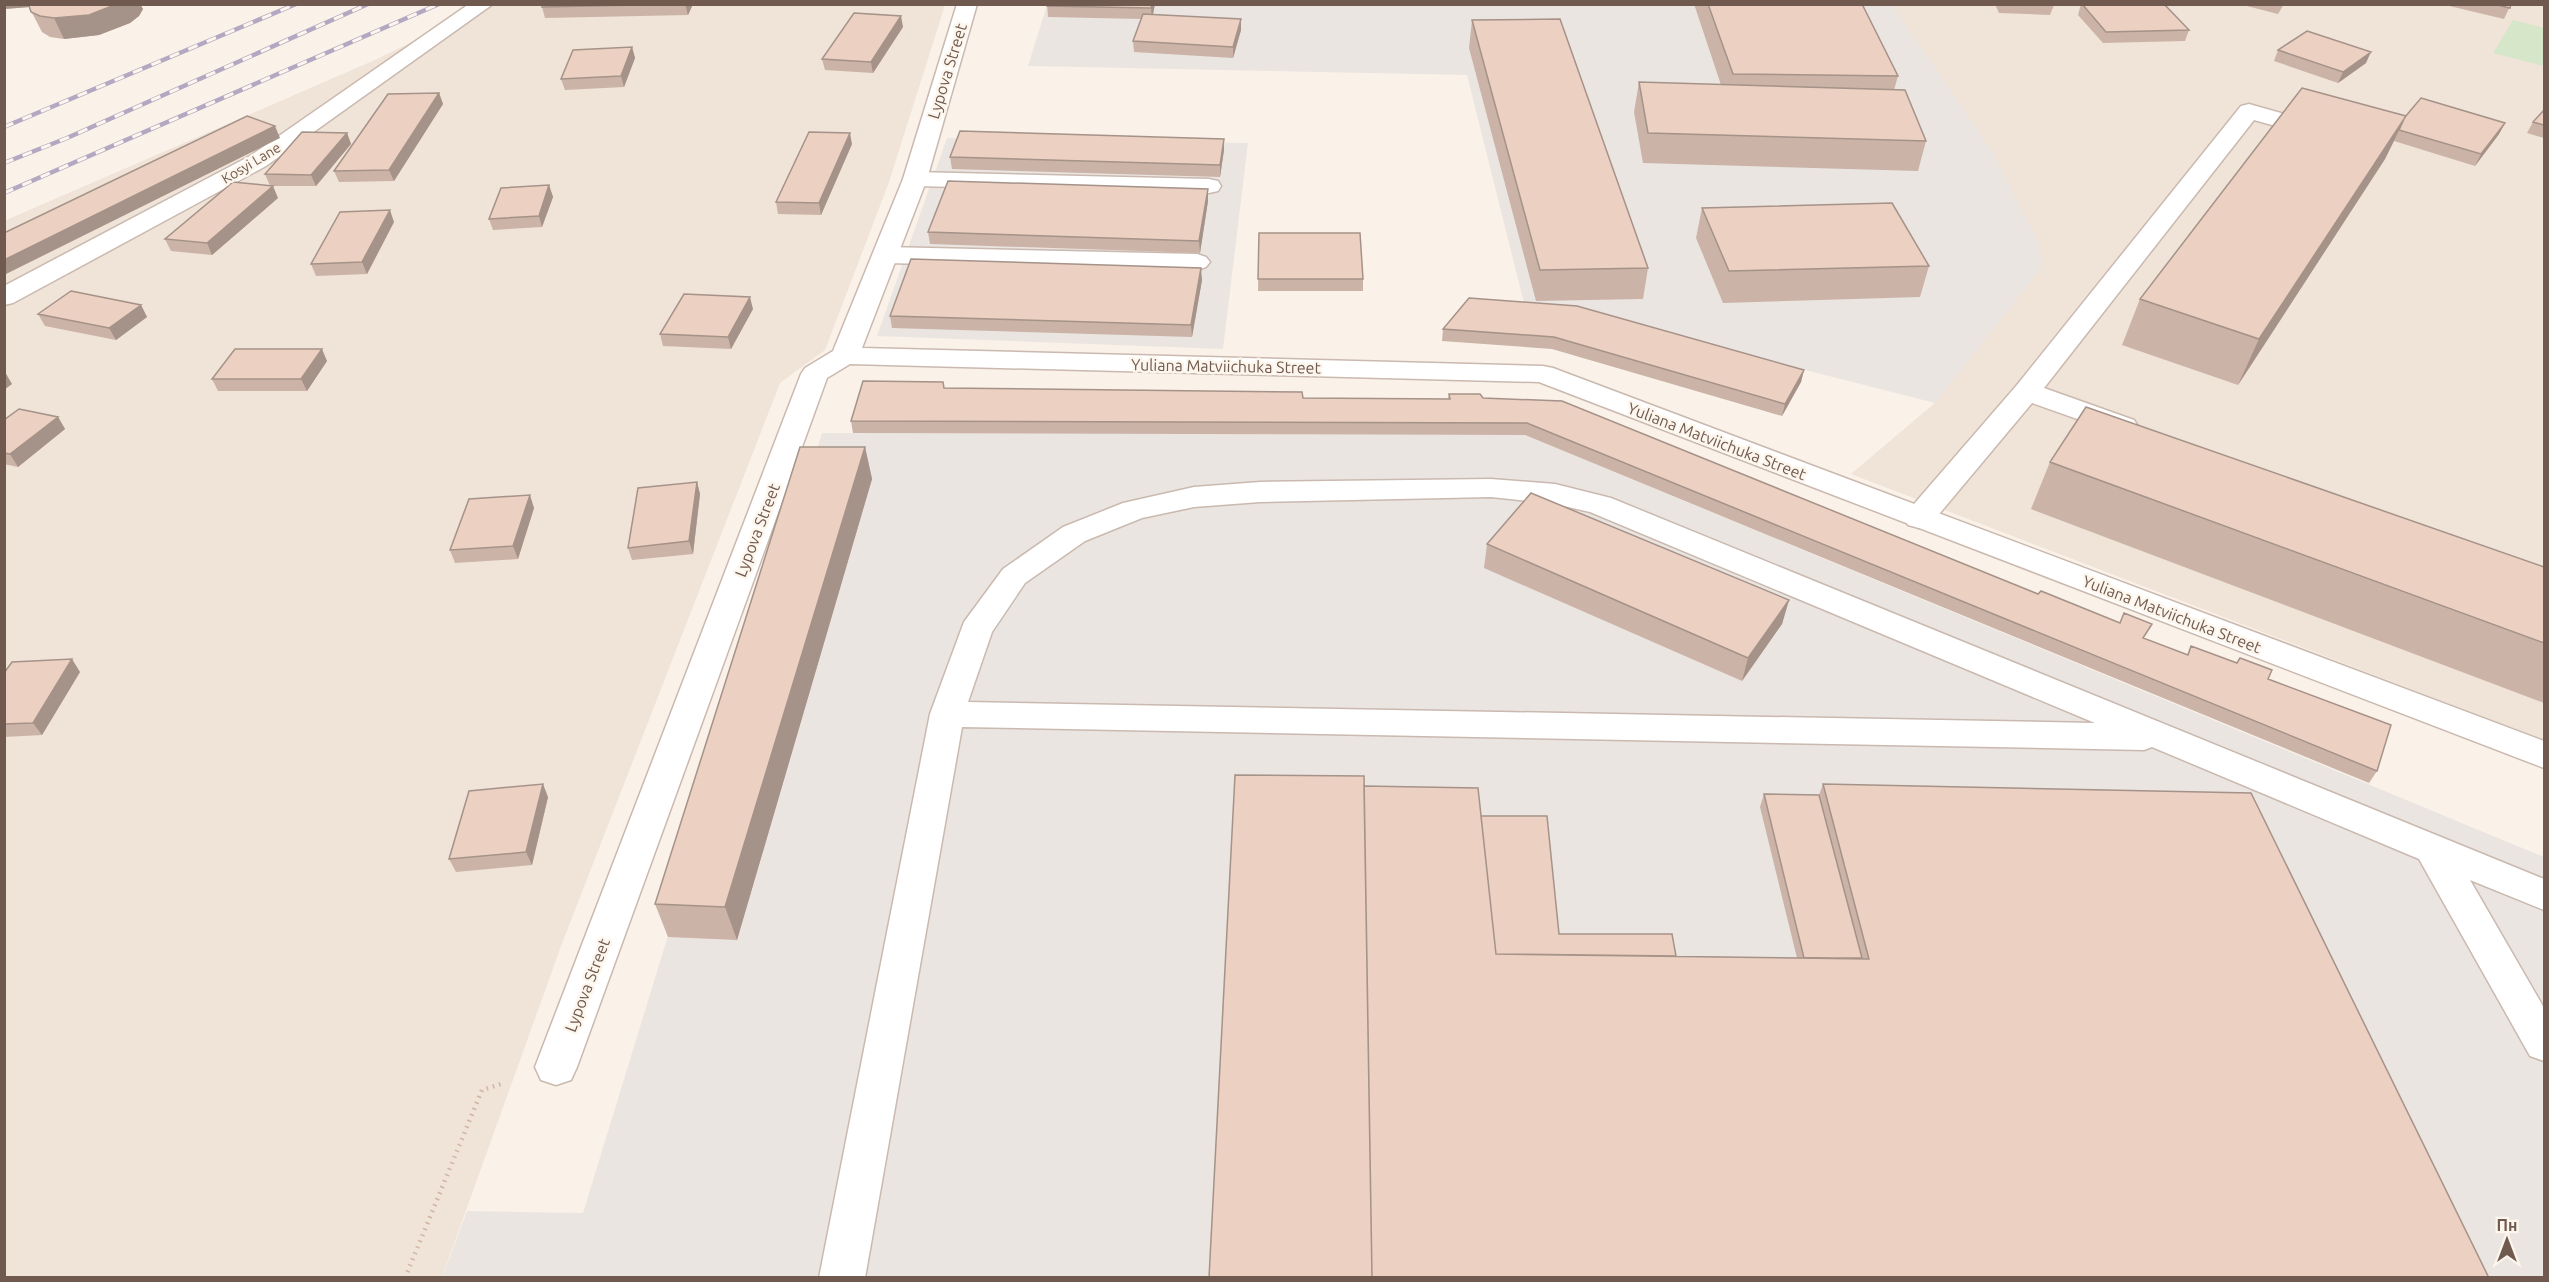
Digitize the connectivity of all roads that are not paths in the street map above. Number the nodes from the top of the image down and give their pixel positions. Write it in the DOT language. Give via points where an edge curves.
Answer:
graph roads {
  1 [pos="483,4"];
  2 [pos="967,4"];
  3 [pos="2341,138"];
  4 [pos="915,179"];
  5 [pos="1209,186"];
  6 [pos="886,255"];
  7 [pos="1197,262"];
  8 [pos="4,297"];
  9 [pos="845,356"];
  10 [pos="2027,391"];
  11 [pos="2151,435"];
  12 [pos="1919,518"];
  13 [pos="947,714"];
  14 [pos="2164,738"];
  15 [pos="2544,755"];
  16 [pos="2432,848"];
  17 [pos="2544,895"];
  18 [pos="2544,1044"];
  19 [pos="556,1067"];
  20 [pos="842,1278"];
  1 -- 8 [label="street, Kosyi Lane" via="258,161"];
  2 -- 4 [label="street, Lypova Street"];
  3 -- 10 [label="street" via="2249,111"];
  4 -- 5 [label="street"];
  4 -- 6 [label="street, Lypova Street"];
  6 -- 7 [label="street"];
  6 -- 9 [label="street, Lypova Street"];
  9 -- 12 [label="street, Yuliana Matviichuka Street" via="1543,374"];
  9 -- 19 [label="street, Lypova Street" via="815,374"];
  10 -- 11 [label="street"];
  10 -- 12 [label="street"];
  12 -- 15 [label="street, Yuliana Matviichuka Street"];
  13 -- 14 [label="street"];
  13 -- 14 [label="street" via="976,630 1014,576 1074,534 1134,510 1194,497 1491,488 1555,494 1600,505"];
  13 -- 20 [label="street"];
  14 -- 16 [label="street"];
  16 -- 17 [label="street"];
  16 -- 18 [label="street"];
}
